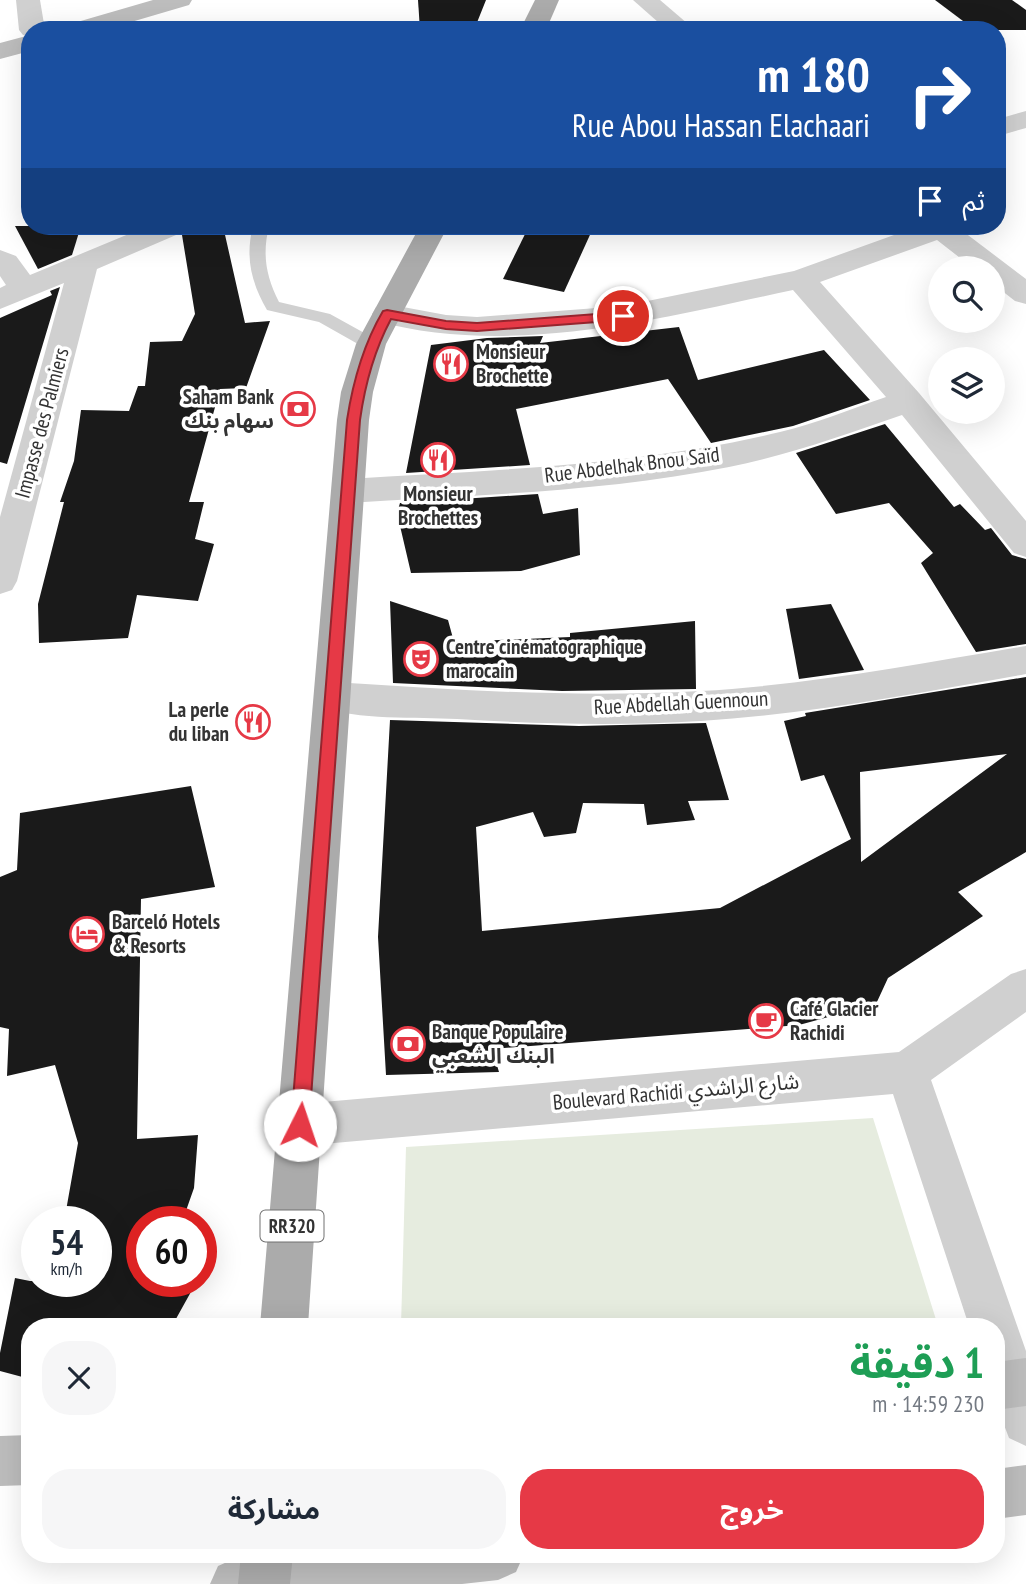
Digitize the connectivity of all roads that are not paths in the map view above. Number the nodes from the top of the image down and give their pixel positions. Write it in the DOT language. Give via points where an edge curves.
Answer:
graph roads {
  1 [pos="28,0"];
  2 [pos="180,0"];
  3 [pos="547,0"];
  4 [pos="646,0"];
  5 [pos="31,21"];
  6 [pos="107,21"];
  7 [pos="537,21"];
  8 [pos="672,21"];
  9 [pos="21,45"];
  10 [pos="0,51"];
  11 [pos="1026,119"];
  12 [pos="1006,125"];
  13 [pos="153,235"];
  14 [pos="258,235"];
  15 [pos="429,235"];
  16 [pos="918,235"];
  17 [pos="949,235"];
  18 [pos="0,259"];
  19 [pos="83,266"];
  20 [pos="800,279"];
  21 [pos="12,294"];
  22 [pos="1026,294"];
  23 [pos="387,314"];
  24 [pos="371,344"];
  25 [pos="908,401"];
  26 [pos="348,491"];
  27 [pos="1026,544"];
  28 [pos="0,581"];
  29 [pos="1026,660"];
  30 [pos="333,698"];
  31 [pos="1026,988"];
  32 [pos="907,1072"];
  33 [pos="300,1125"];
  34 [pos="285,1318"];
  35 [pos="990,1318"];
  36 [pos="1005,1362"];
  37 [pos="1015,1393"];
  38 [pos="21,1460"];
  39 [pos="0,1461"];
  40 [pos="1026,1490"];
  41 [pos="1005,1493"];
  42 [pos="400,1563"];
  43 [pos="258,1576"];
  1 -- 5 [label="street"];
  2 -- 6 [label="main road"];
  3 -- 7 [label="main road"];
  4 -- 8 [label="street"];
  9 -- 10 [label="main road"];
  11 -- 12 [label="street"];
  13 -- 19 [label="street"];
  14 -- 24 [label="lane" via="254,248 261,283 273,306 324,318"];
  15 -- 23 [label="main road, RR320"];
  16 -- 20 [label="street"];
  17 -- 22 [label="street"];
  18 -- 21 [label="street" via="6,263"];
  19 -- 21 [label="street"];
  19 -- 28 [label="street, Impasse des Palmiers"];
  20 -- 23 [label="street" via="623,316 542,324 477,327"];
  20 -- 25 [label="street"];
  23 -- 24 [label="main road, RR320"];
  24 -- 26 [label="main road, RR320" via="357,392"];
  25 -- 26 [label="street, Rue Abdelhak Bnou Saïd" via="782,443 675,464"];
  25 -- 27 [label="street"];
  26 -- 30 [label="main road, RR320"];
  29 -- 30 [label="street, Rue Abdellah Guennoun" via="820,694 699,706 525,709"];
  30 -- 33 [label="main road, RR320"];
  31 -- 32 [label="street"];
  32 -- 33 [label="street, Boulevard Rachidi شارع الراشدي"];
  32 -- 35 [label="street"];
  33 -- 34 [label="main road, RR320"];
  36 -- 37 [label="street"];
  38 -- 39 [label="main road"];
  40 -- 41 [label="main road"];
  42 -- 43 [label="main road"];
}
